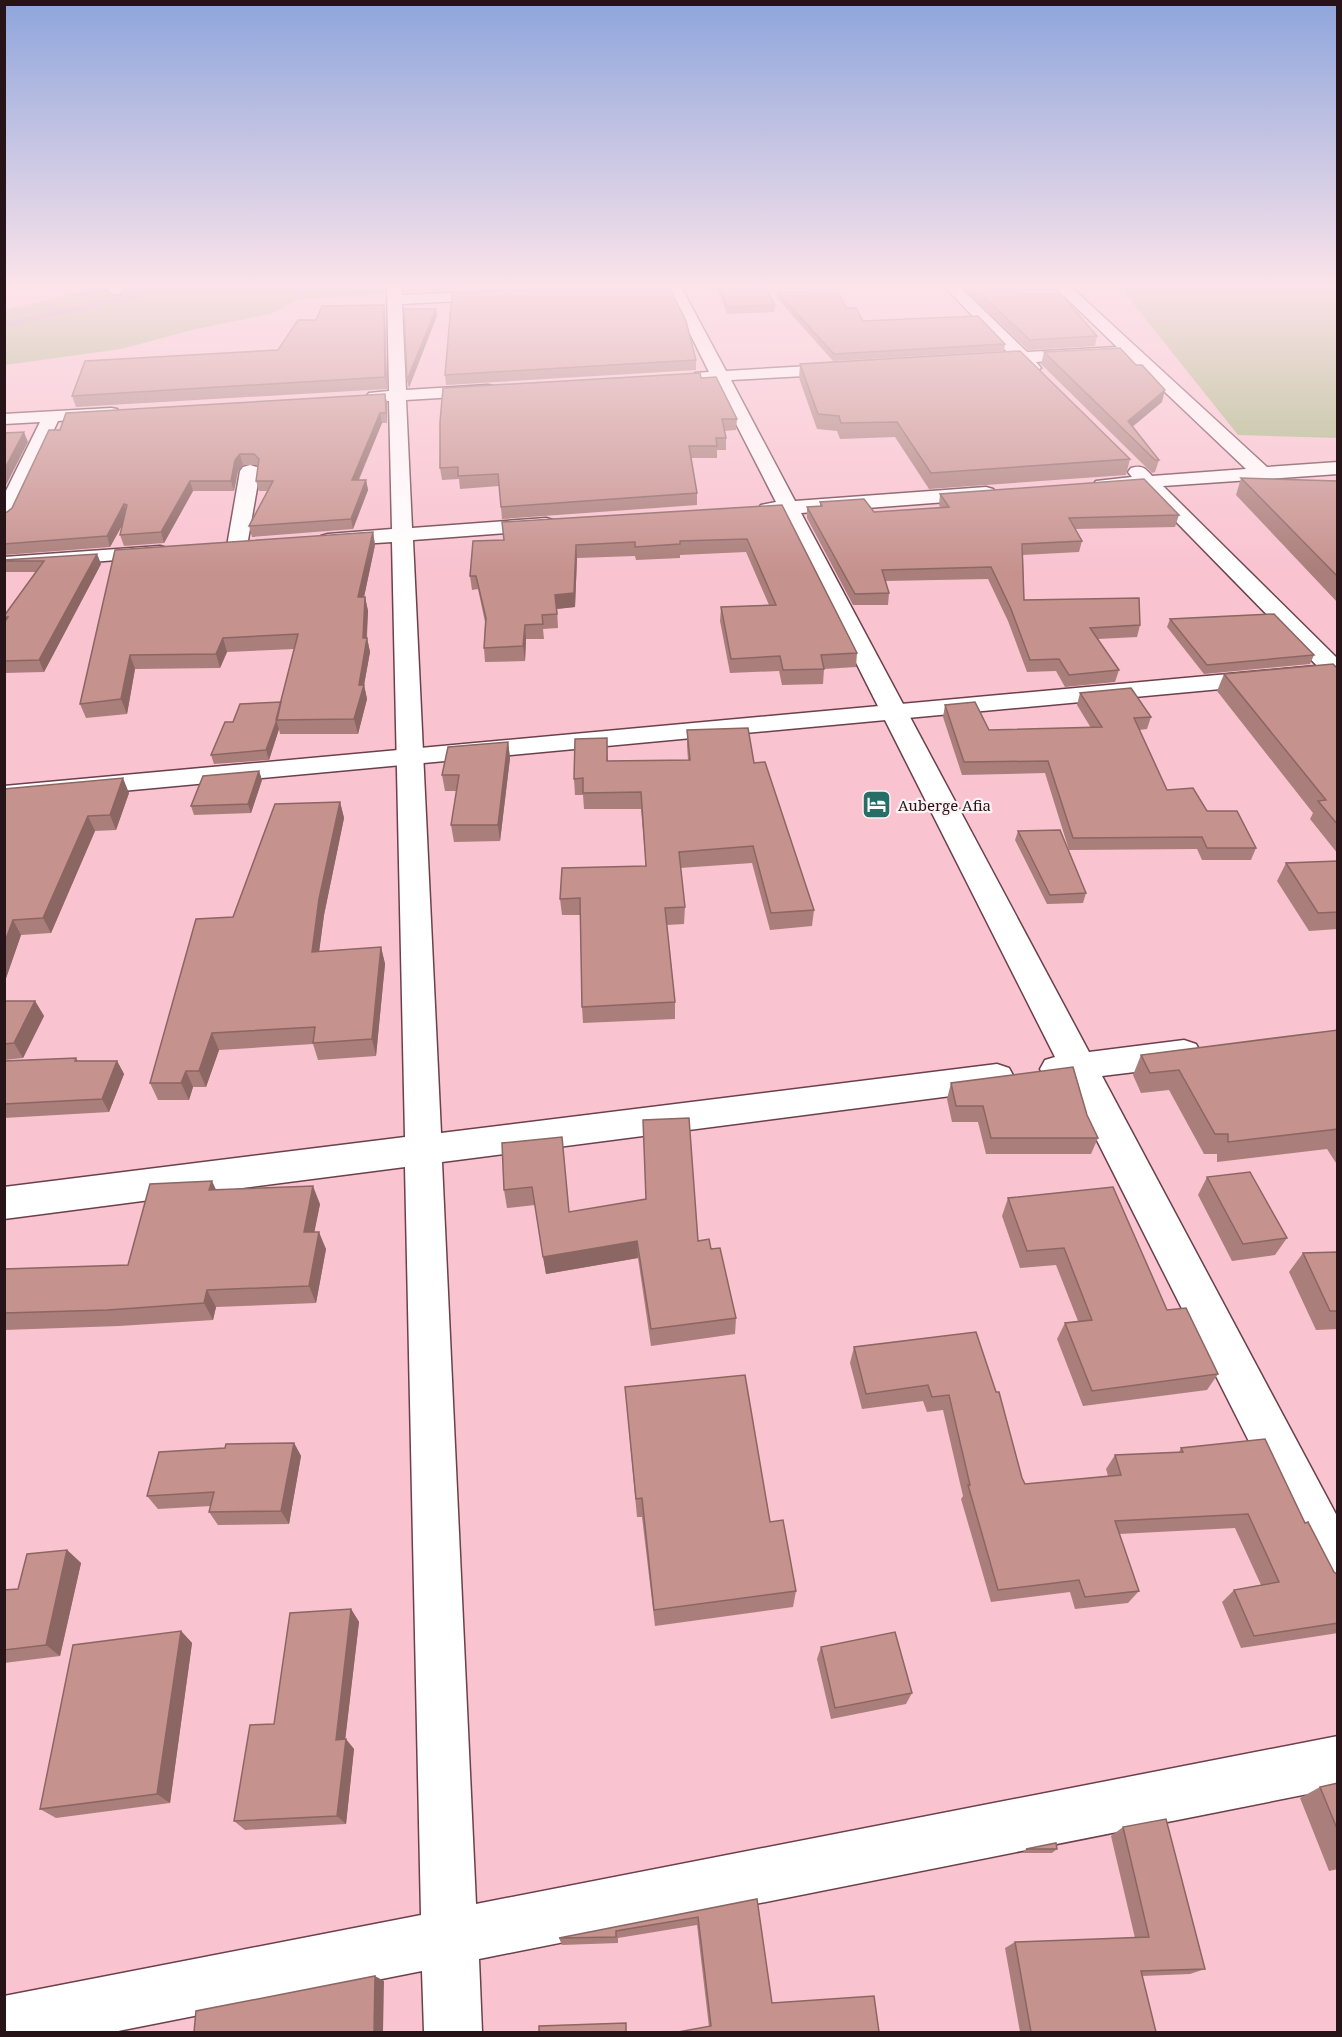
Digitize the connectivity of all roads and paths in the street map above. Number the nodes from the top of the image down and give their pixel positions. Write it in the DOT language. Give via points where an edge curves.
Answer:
graph roads {
  1 [pos="397,382"];
  2 [pos="723,382"];
  3 [pos="1164,382"];
  4 [pos="505,389"];
  5 [pos="397,395"];
  6 [pos="362,398"];
  7 [pos="124,412"];
  8 [pos="52,416"];
  9 [pos="4,419"];
  10 [pos="1122,457"];
  11 [pos="1338,468"];
  12 [pos="250,471"];
  13 [pos="1263,474"];
  14 [pos="1147,482"];
  15 [pos="1087,486"];
  16 [pos="1004,492"];
  17 [pos="788,507"];
  18 [pos="753,510"];
  19 [pos="4,517"];
  20 [pos="566,523"];
  21 [pos="402,534"];
  22 [pos="308,541"];
  23 [pos="261,545"];
  24 [pos="237,546"];
  25 [pos="214,548"];
  26 [pos="179,551"];
  27 [pos="4,563"];
  28 [pos="1337,672"];
  29 [pos="895,712"];
  30 [pos="409,756"];
  31 [pos="4,794"];
  32 [pos="1220,1049"];
  33 [pos="1078,1067"];
  34 [pos="423,1150"];
  35 [pos="4,1203"];
  36 [pos="1338,1567"];
  37 [pos="1338,1762"];
  38 [pos="449,1938"];
  39 [pos="4,2025"];
  40 [pos="453,2032"];
  1 -- 5 [label="street"];
  2 -- 17 [label="street"];
  3 -- 13 [label="street"];
  4 -- 5 [label="street"];
  5 -- 6 [label="street"];
  5 -- 21 [label="street"];
  7 -- 8 [label="street"];
  8 -- 9 [label="street"];
  8 -- 19 [label="street"];
  10 -- 14 [label="street"];
  11 -- 13 [label="street"];
  12 -- 24 [label="street"];
  13 -- 14 [label="street"];
  14 -- 15 [label="street"];
  14 -- 28 [label="street"];
  16 -- 17 [label="street"];
  17 -- 18 [label="street"];
  17 -- 29 [label="street"];
  20 -- 21 [label="street"];
  21 -- 22 [label="street"];
  21 -- 30 [label="street"];
  23 -- 24 [label="street"];
  24 -- 25 [label="street"];
  26 -- 27 [label="street"];
  28 -- 29 [label="street"];
  29 -- 30 [label="street"];
  29 -- 33 [label="street"];
  30 -- 31 [label="street"];
  30 -- 34 [label="street"];
  32 -- 33 [label="street"];
  33 -- 34 [label="street"];
  33 -- 36 [label="street"];
  34 -- 35 [label="street"];
  34 -- 38 [label="street"];
  37 -- 38 [label="street"];
  38 -- 39 [label="street"];
  38 -- 40 [label="street"];
}
